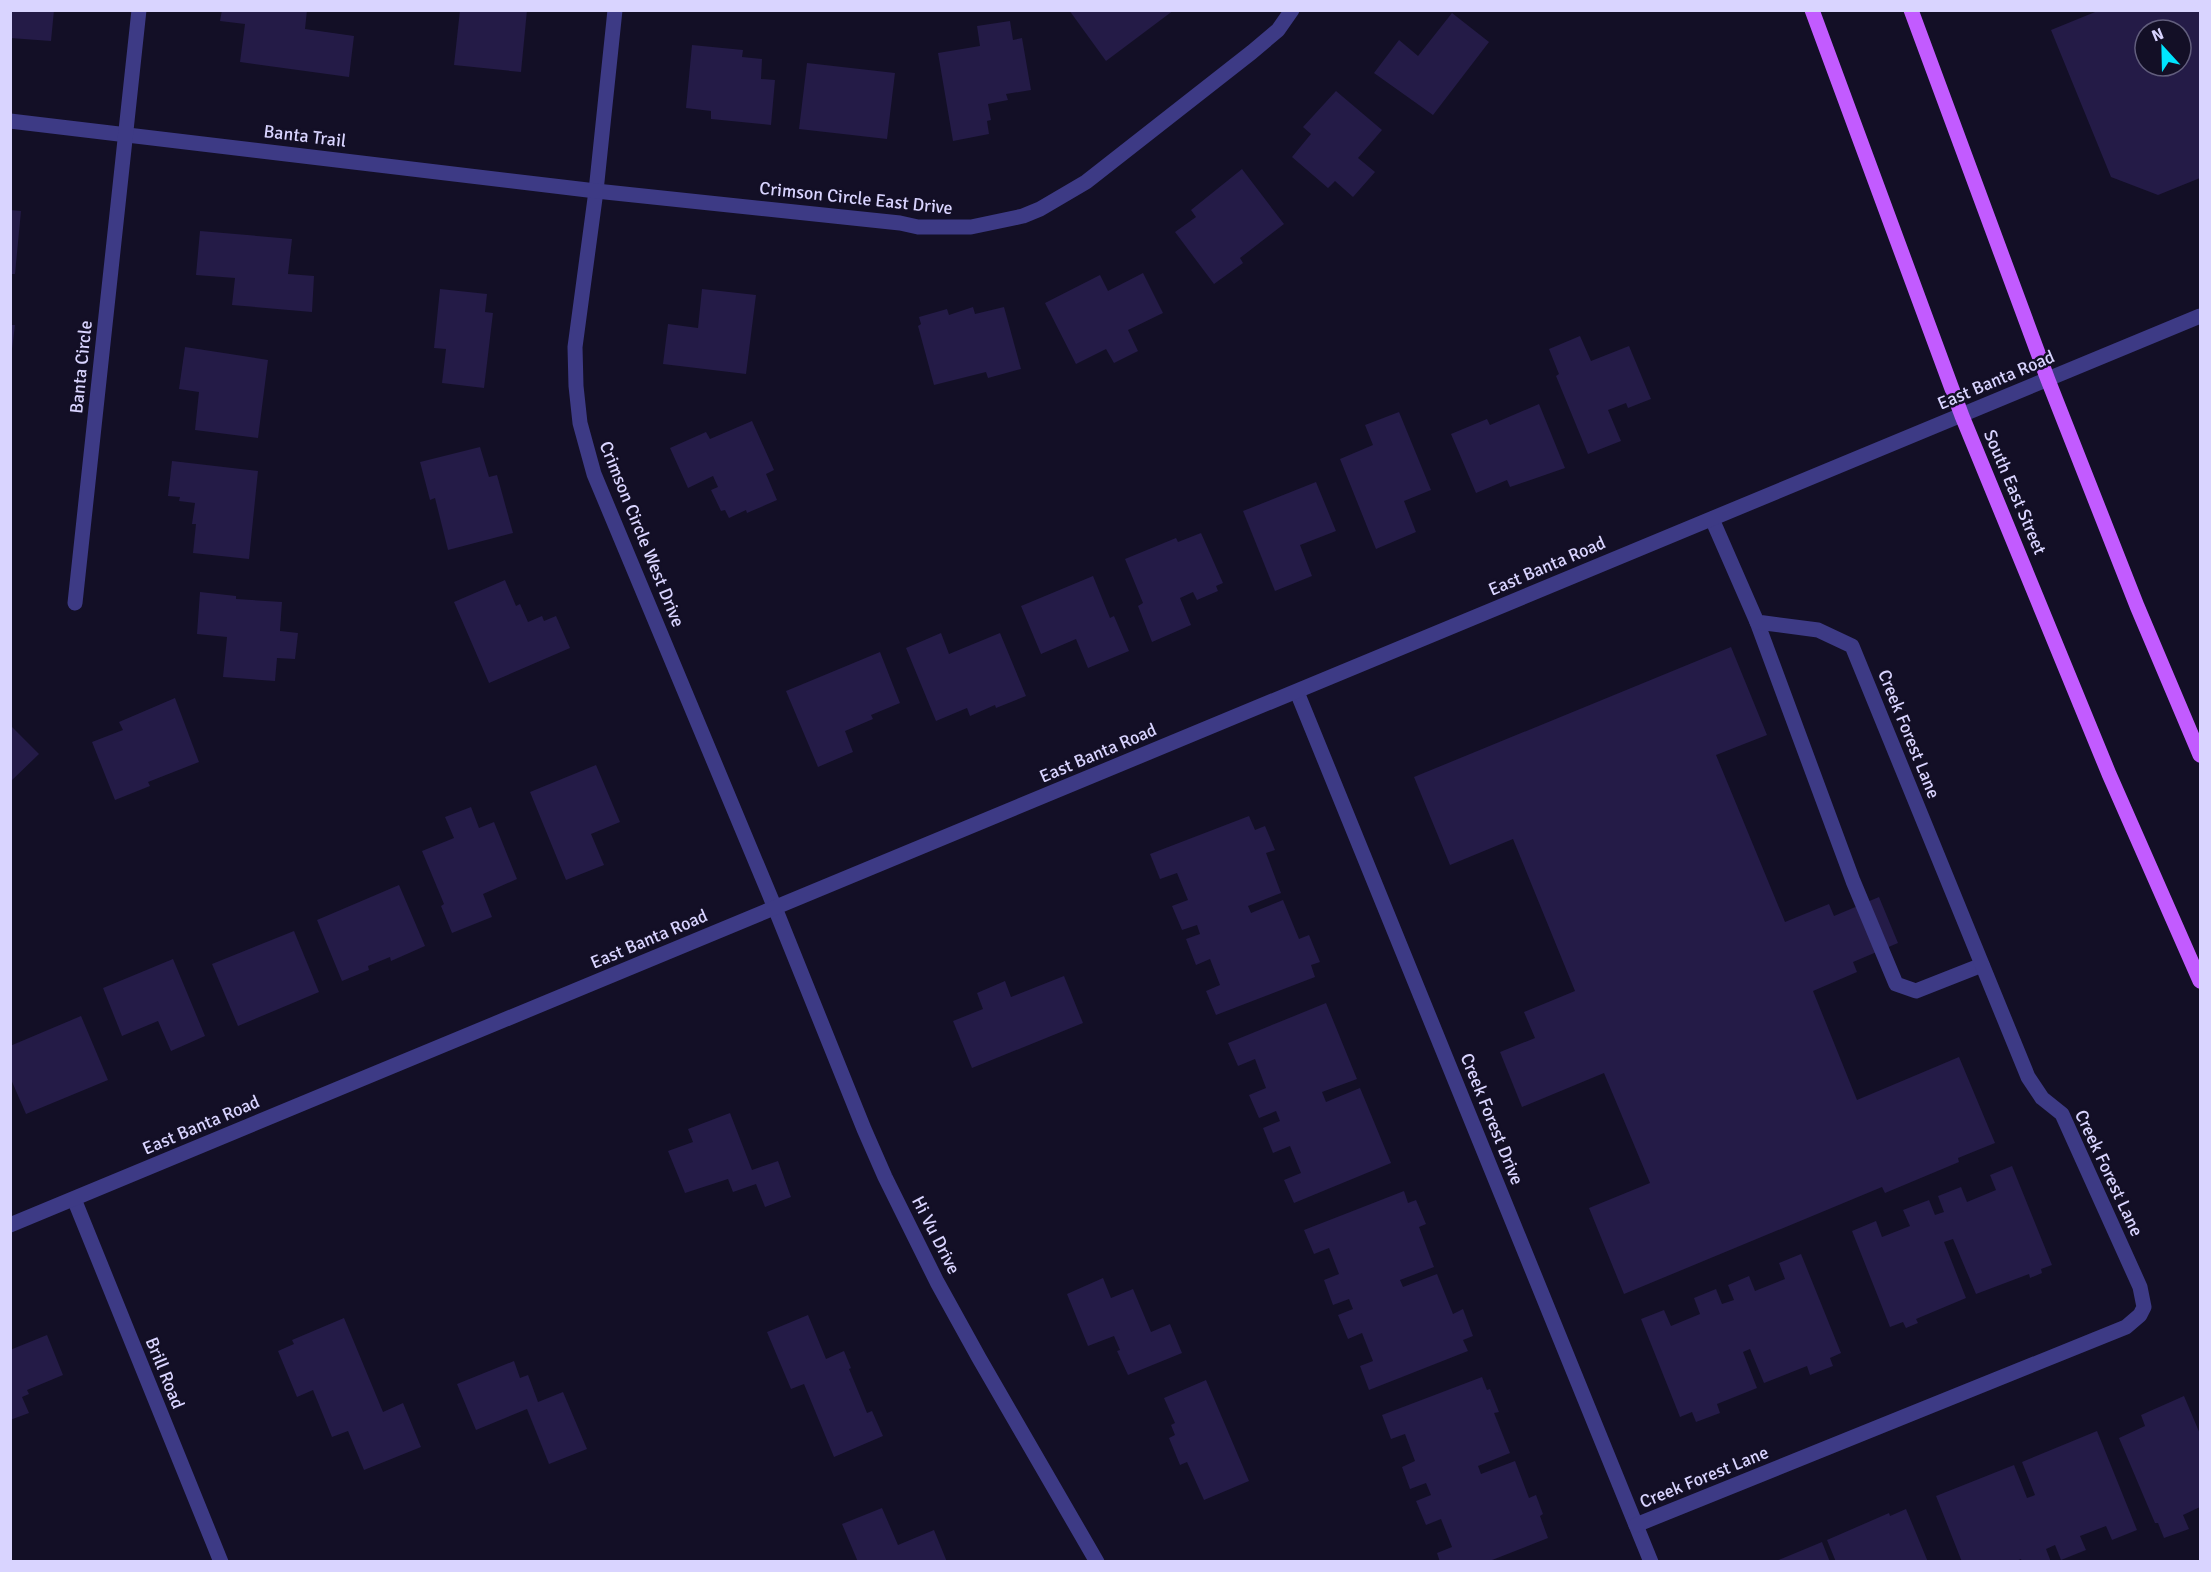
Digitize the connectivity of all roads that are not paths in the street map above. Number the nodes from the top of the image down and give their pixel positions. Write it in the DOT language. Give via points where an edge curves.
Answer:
graph roads {
  1 [pos="139,10"];
  2 [pos="615,10"];
  3 [pos="1292,10"];
  4 [pos="1812,10"];
  5 [pos="1911,10"];
  6 [pos="10,121"];
  7 [pos="125,134"];
  8 [pos="596,191"];
  9 [pos="2200,316"];
  10 [pos="2048,380"];
  11 [pos="1962,416"];
  12 [pos="1712,519"];
  13 [pos="75,603"];
  14 [pos="1757,622"];
  15 [pos="1297,692"];
  16 [pos="2200,755"];
  17 [pos="776,908"];
  18 [pos="1982,965"];
  19 [pos="2200,981"];
  20 [pos="74,1199"];
  21 [pos="10,1225"];
  22 [pos="1636,1525"];
  23 [pos="221,1562"];
  24 [pos="1097,1562"];
  25 [pos="1651,1562"];
  1 -- 7 [label="street, Banta Circle"];
  2 -- 8 [label="street, Crimson Circle West Drive"];
  3 -- 8 [label="street, Crimson Circle East Drive" via="1278,30 1252,52 1086,182 1023,216 971,227 918,227"];
  4 -- 11 [label="main road, South East Street"];
  5 -- 10 [label="main road"];
  6 -- 7 [label="street, Banta Trail"];
  7 -- 8 [label="street, Banta Trail"];
  7 -- 13 [label="street, Banta Circle"];
  8 -- 17 [label="street, Crimson Circle West Drive" via="575,347 576,386 586,447"];
  9 -- 10 [label="street, East Banta Road"];
  10 -- 11 [label="street, East Banta Road"];
  10 -- 16 [label="main road"];
  11 -- 12 [label="street, East Banta Road"];
  11 -- 19 [label="main road, South East Street" via="2109,774"];
  12 -- 14 [label="street"];
  12 -- 15 [label="street, East Banta Road"];
  14 -- 18 [label="street, Creek Forest Lane" via="1818,630 1852,646"];
  14 -- 18 [label="street" via="1853,881 1896,984 1916,991"];
  15 -- 17 [label="street, East Banta Road"];
  15 -- 22 [label="street, Creek Forest Drive"];
  17 -- 20 [label="street, East Banta Road"];
  17 -- 24 [label="street, Hi Vu Drive" via="864,1129 907,1223 1012,1417"];
  18 -- 22 [label="street, Creek Forest Lane" via="2030,1082 2062,1114 2072,1136 2139,1287 2144,1307 2140,1315 2126,1327"];
  20 -- 21 [label="street, East Banta Road"];
  20 -- 23 [label="street, Brill Road"];
  22 -- 25 [label="street, Creek Forest Drive"];
}
